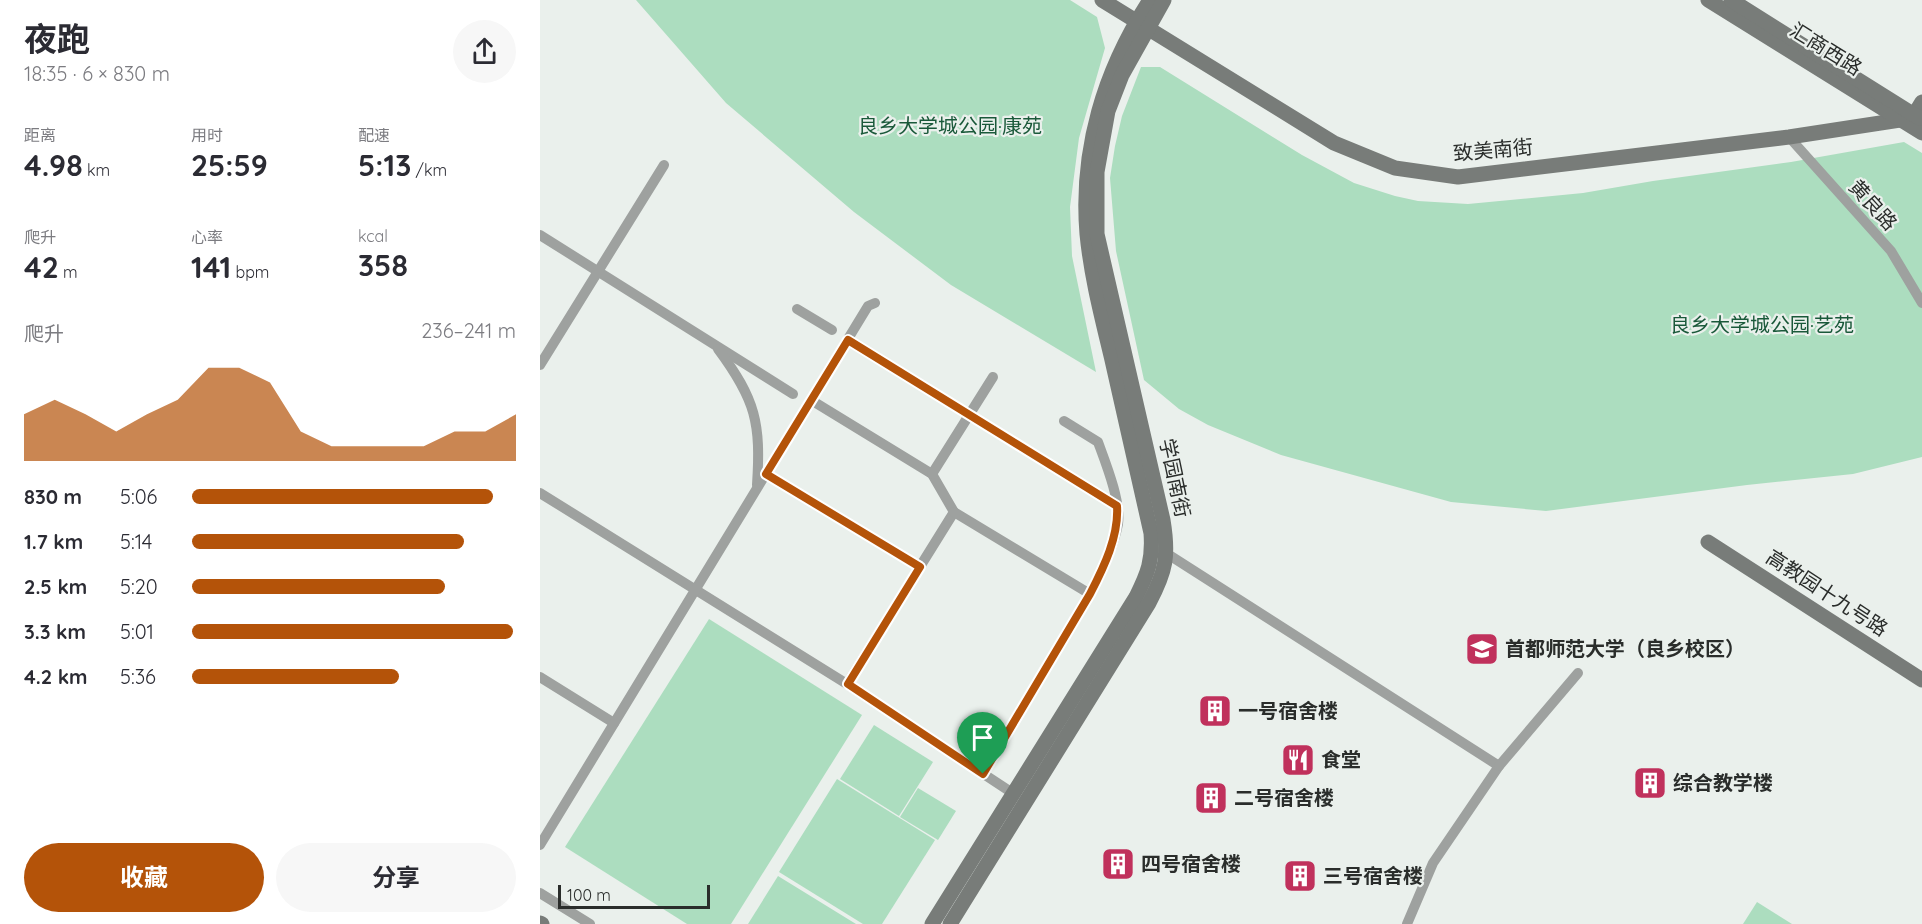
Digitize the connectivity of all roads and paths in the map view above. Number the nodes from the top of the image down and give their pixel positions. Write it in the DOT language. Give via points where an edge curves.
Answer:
graph roads {
  1 [pos="1102,0"];
  2 [pos="1150,0"];
  3 [pos="1164,0"];
  4 [pos="1708,0"];
  5 [pos="1731,0"];
  6 [pos="1142,25"];
  7 [pos="1915,114"];
  8 [pos="1922,133"];
  9 [pos="1789,137"];
  10 [pos="664,165"];
  11 [pos="540,235"];
  12 [pos="599,272"];
  13 [pos="875,303"];
  14 [pos="1922,303"];
  15 [pos="797,309"];
  16 [pos="832,330"];
  17 [pos="848,340"];
  18 [pos="715,345"];
  19 [pos="540,365"];
  20 [pos="993,377"];
  21 [pos="793,394"];
  22 [pos="811,400"];
  23 [pos="969,415"];
  24 [pos="1064,421"];
  25 [pos="766,474"];
  26 [pos="932,474"];
  27 [pos="757,489"];
  28 [pos="540,493"];
  29 [pos="1117,506"];
  30 [pos="954,512"];
  31 [pos="1708,542"];
  32 [pos="1160,552"];
  33 [pos="920,567"];
  34 [pos="1090,594"];
  35 [pos="1578,673"];
  36 [pos="540,677"];
  37 [pos="1922,680"];
  38 [pos="848,684"];
  39 [pos="615,723"];
  40 [pos="1499,766"];
  41 [pos="983,774"];
  42 [pos="1014,794"];
  43 [pos="540,845"];
  44 [pos="540,893"];
  45 [pos="590,924"];
  46 [pos="932,924"];
  47 [pos="950,924"];
  48 [pos="1407,924"];
  1 -- 6 [label="street, 致美南街"];
  2 -- 6 [label="street, 学园南街"];
  3 -- 6 [label="street, 学园南街"];
  4 -- 7 [label="street, 汇商西路"];
  5 -- 7 [label="street, 汇商西路"];
  6 -- 9 [label="street, 致美南街" via="1334,142 1395,168 1458,177"];
  6 -- 32 [label="street, 学园南街" via="1125,42 1098,110 1088,166 1087,219 1096,292 1151,533"];
  7 -- 8 [label="street, 汇商西路"];
  7 -- 9 [label="street, 致美南街"];
  9 -- 14 [label="street, 黄良路" via="1891,251"];
  10 -- 12 [label="street"];
  11 -- 12 [label="street"];
  12 -- 18 [label="street"];
  12 -- 19 [label="street"];
  13 -- 17 [label="street" via="868,306"];
  15 -- 16 [label="street"];
  17 -- 22 [label="street"];
  17 -- 23 [label="street"];
  18 -- 21 [label="street"];
  18 -- 27 [label="street" via="739,377 752,406 759,440"];
  20 -- 23 [label="street"];
  22 -- 25 [label="street"];
  22 -- 26 [label="street"];
  23 -- 26 [label="street"];
  23 -- 29 [label="street"];
  24 -- 29 [label="street" via="1098,442"];
  25 -- 27 [label="street"];
  25 -- 33 [label="street"];
  26 -- 30 [label="street"];
  27 -- 39 [label="street"];
  28 -- 38 [label="street"];
  29 -- 34 [label="street" via="1118,524"];
  30 -- 33 [label="street"];
  30 -- 34 [label="street"];
  31 -- 37 [label="street, 高教园十九号路"];
  32 -- 40 [label="street"];
  32 -- 42 [label="street, 学园南街"];
  32 -- 47 [label="street, 学园南街" via="1161,581 1149,603"];
  33 -- 38 [label="street"];
  34 -- 41 [label="street"];
  35 -- 40 [label="street"];
  36 -- 39 [label="street"];
  38 -- 41 [label="street"];
  39 -- 43 [label="street"];
  40 -- 48 [label="street" via="1433,863"];
  41 -- 42 [label="street"];
  42 -- 46 [label="street, 学园南街"];
  44 -- 45 [label="street"];
}
